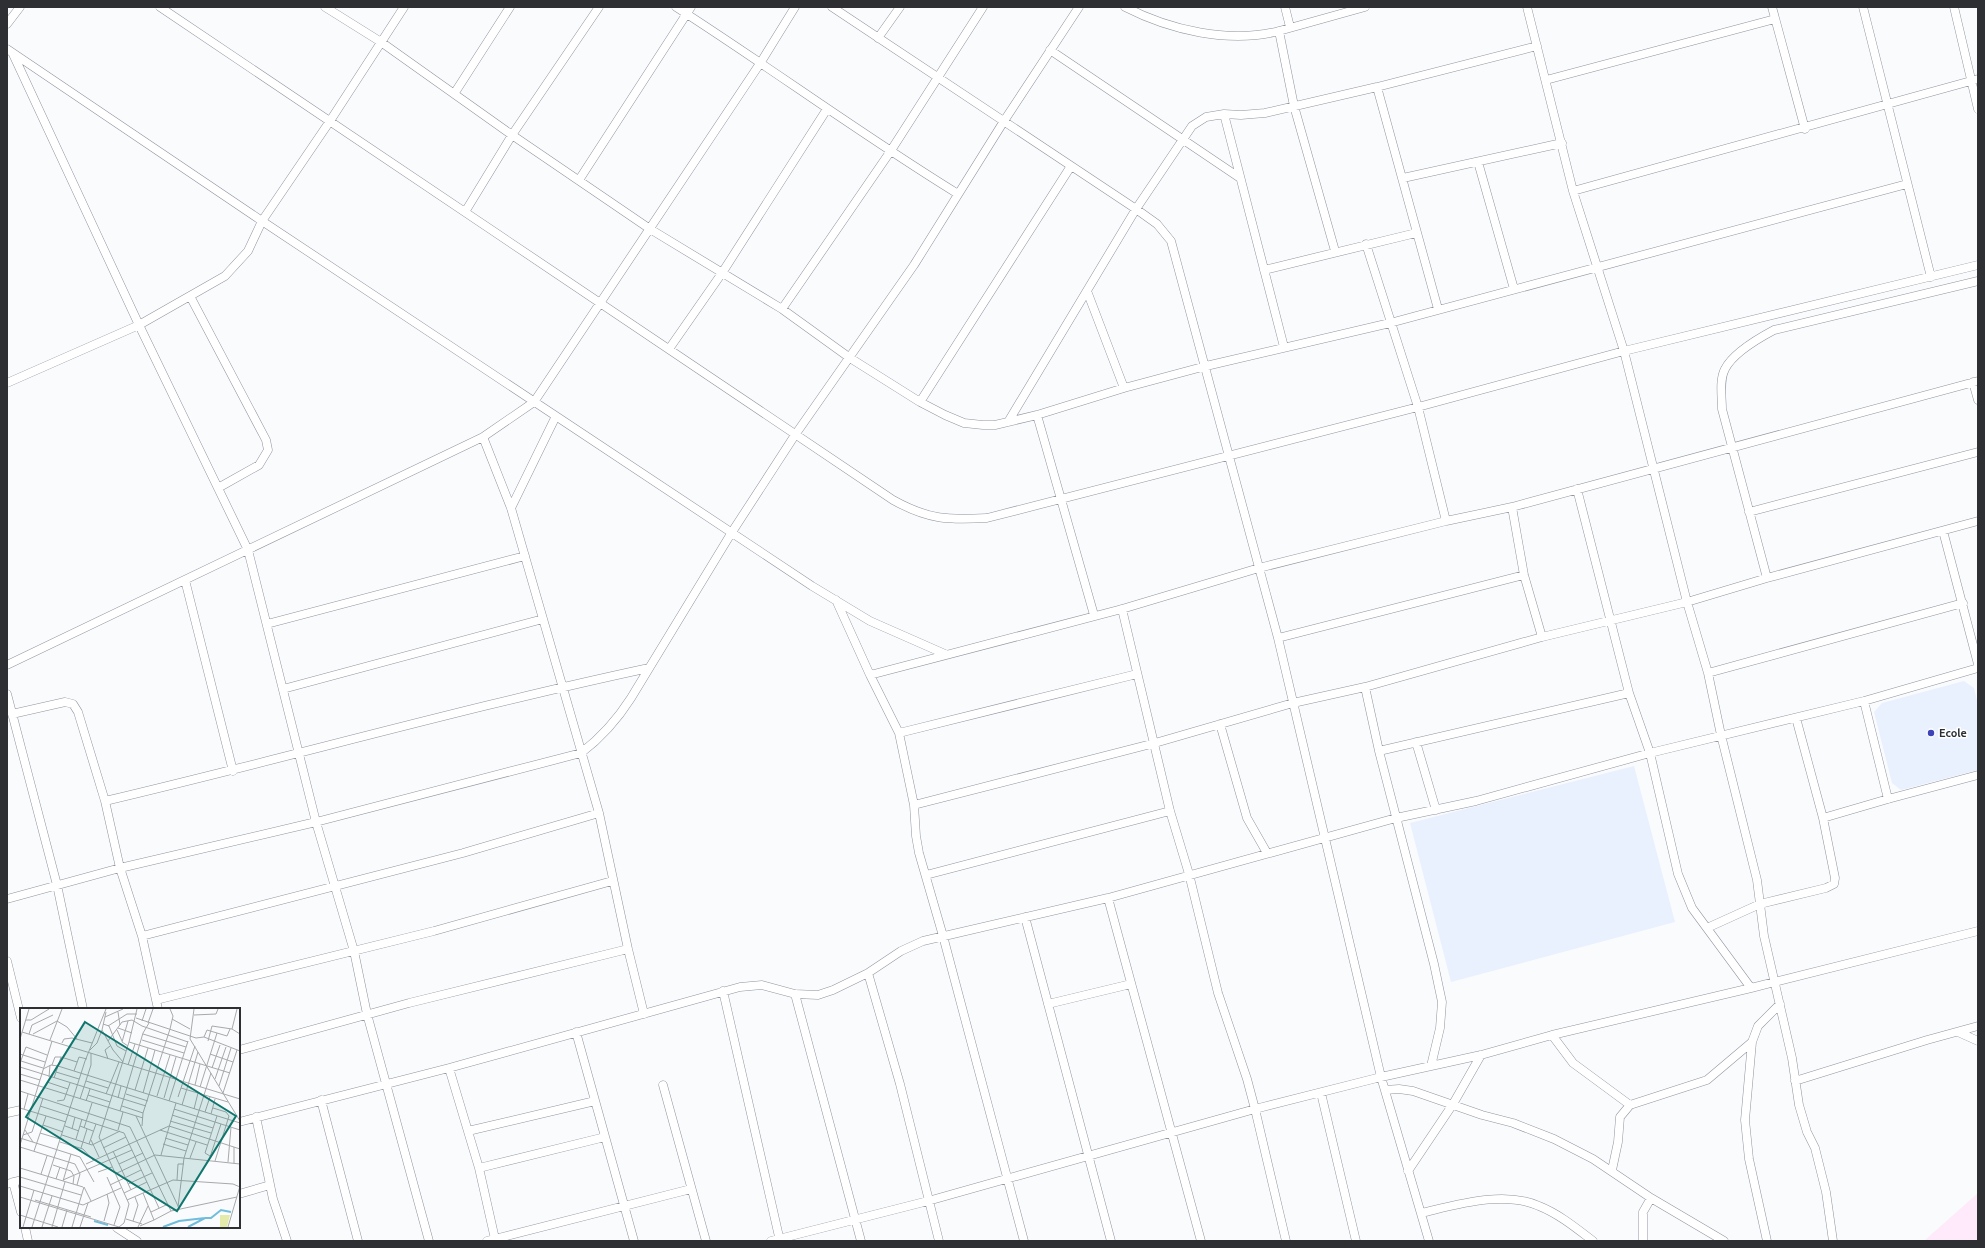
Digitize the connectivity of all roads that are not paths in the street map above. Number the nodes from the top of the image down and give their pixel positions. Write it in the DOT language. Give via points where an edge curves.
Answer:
graph roads {
  1 [pos="20,7"];
  2 [pos="160,7"];
  3 [pos="325,7"];
  4 [pos="404,7"];
  5 [pos="510,7"];
  6 [pos="599,7"];
  7 [pos="676,7"];
  8 [pos="795,7"];
  9 [pos="832,7"];
  10 [pos="900,7"];
  11 [pos="983,7"];
  12 [pos="1079,7"];
  13 [pos="1125,7"];
  14 [pos="1285,7"];
  15 [pos="1365,7"];
  16 [pos="1527,7"];
  17 [pos="1772,7"];
  18 [pos="1863,7"];
  19 [pos="1954,7"];
  20 [pos="689,10"];
  21 [pos="1775,19"];
  22 [pos="7,24"];
  23 [pos="1290,27"];
  24 [pos="1279,31"];
  25 [pos="878,38"];
  26 [pos="381,42"];
  27 [pos="1537,46"];
  28 [pos="1050,50"];
  29 [pos="10,51"];
  30 [pos="762,62"];
  31 [pos="938,78"];
  32 [pos="1546,80"];
  33 [pos="1974,80"];
  34 [pos="1377,87"];
  35 [pos="454,94"];
  36 [pos="1887,105"];
  37 [pos="1294,106"];
  38 [pos="827,109"];
  39 [pos="1978,109"];
  40 [pos="1224,114"];
  41 [pos="330,121"];
  42 [pos="1004,121"];
  43 [pos="1805,129"];
  44 [pos="512,135"];
  45 [pos="1181,139"];
  46 [pos="1562,143"];
  47 [pos="890,152"];
  48 [pos="1478,162"];
  49 [pos="1071,166"];
  50 [pos="1240,178"];
  51 [pos="1403,178"];
  52 [pos="579,180"];
  53 [pos="1907,184"];
  54 [pos="1573,191"];
  55 [pos="958,194"];
  56 [pos="1136,209"];
  57 [pos="466,212"];
  58 [pos="262,221"];
  59 [pos="650,229"];
  60 [pos="1416,233"];
  61 [pos="1366,244"];
  62 [pos="1335,252"];
  63 [pos="1978,265"];
  64 [pos="1598,266"];
  65 [pos="1264,270"];
  66 [pos="722,273"];
  67 [pos="1931,277"];
  68 [pos="1978,281"];
  69 [pos="1514,289"];
  70 [pos="1087,291"];
  71 [pos="190,296"];
  72 [pos="600,303"];
  73 [pos="782,309"];
  74 [pos="1438,309"];
  75 [pos="1390,323"];
  76 [pos="139,325"];
  77 [pos="1284,347"];
  78 [pos="669,349"];
  79 [pos="1624,351"];
  80 [pos="850,358"];
  81 [pos="1206,366"];
  82 [pos="1976,381"];
  83 [pos="7,383"];
  84 [pos="1124,388"];
  85 [pos="1978,400"];
  86 [pos="534,402"];
  87 [pos="920,402"];
  88 [pos="1418,406"];
  89 [pos="1037,415"];
  90 [pos="556,416"];
  91 [pos="1008,422"];
  92 [pos="795,435"];
  93 [pos="483,437"];
  94 [pos="1731,448"];
  95 [pos="1978,452"];
  96 [pos="1230,455"];
  97 [pos="1654,468"];
  98 [pos="218,488"];
  99 [pos="1577,490"];
  100 [pos="1061,499"];
  101 [pos="1512,507"];
  102 [pos="510,508"];
  103 [pos="1749,512"];
  104 [pos="1446,521"];
  105 [pos="1978,522"];
  106 [pos="1943,530"];
  107 [pos="732,532"];
  108 [pos="248,550"];
  109 [pos="525,556"];
  110 [pos="1259,568"];
  111 [pos="1524,575"];
  112 [pos="1767,578"];
  113 [pos="185,580"];
  114 [pos="836,600"];
  115 [pos="1687,602"];
  116 [pos="1963,603"];
  117 [pos="1122,609"];
  118 [pos="1094,616"];
  119 [pos="543,619"];
  120 [pos="1610,620"];
  121 [pos="267,624"];
  122 [pos="1542,637"];
  123 [pos="1278,638"];
  124 [pos="945,654"];
  125 [pos="1978,664"];
  126 [pos="7,665"];
  127 [pos="649,668"];
  128 [pos="1978,668"];
  129 [pos="1708,673"];
  130 [pos="1137,674"];
  131 [pos="870,675"];
  132 [pos="563,686"];
  133 [pos="1365,687"];
  134 [pos="283,690"];
  135 [pos="1629,693"];
  136 [pos="7,694"];
  137 [pos="1864,701"];
  138 [pos="1293,703"];
  139 [pos="12,714"];
  140 [pos="1796,718"];
  141 [pos="1220,724"];
  142 [pos="899,733"];
  143 [pos="1720,735"];
  144 [pos="1416,742"];
  145 [pos="1155,743"];
  146 [pos="1379,751"];
  147 [pos="299,753"];
  148 [pos="581,753"];
  149 [pos="1650,753"];
  150 [pos="233,771"];
  151 [pos="1978,775"];
  152 [pos="1888,799"];
  153 [pos="105,801"];
  154 [pos="914,805"];
  155 [pos="1436,810"];
  156 [pos="1170,811"];
  157 [pos="599,813"];
  158 [pos="1396,818"];
  159 [pos="1822,818"];
  160 [pos="316,822"];
  161 [pos="1325,837"];
  162 [pos="1266,853"];
  163 [pos="120,868"];
  164 [pos="1189,874"];
  165 [pos="926,875"];
  166 [pos="612,881"];
  167 [pos="57,886"];
  168 [pos="334,886"];
  169 [pos="1108,898"];
  170 [pos="7,899"];
  171 [pos="1760,904"];
  172 [pos="1025,917"];
  173 [pos="1707,928"];
  174 [pos="1978,931"];
  175 [pos="142,936"];
  176 [pos="943,936"];
  177 [pos="628,949"];
  178 [pos="354,951"];
  179 [pos="7,961"];
  180 [pos="868,973"];
  181 [pos="9,975"];
  182 [pos="1774,982"];
  183 [pos="1131,984"];
  184 [pos="1751,988"];
  185 [pos="723,991"];
  186 [pos="795,994"];
  187 [pos="156,1000"];
  188 [pos="1048,1004"];
  189 [pos="1780,1004"];
  190 [pos="83,1008"];
  191 [pos="158,1008"];
  192 [pos="20,1014"];
  193 [pos="367,1014"];
  194 [pos="644,1014"];
  195 [pos="1978,1026"];
  196 [pos="576,1032"];
  197 [pos="1958,1032"];
  198 [pos="1552,1035"];
  199 [pos="1752,1042"];
  200 [pos="1978,1042"];
  201 [pos="240,1050"];
  202 [pos="1481,1055"];
  203 [pos="1431,1066"];
  204 [pos="448,1068"];
  205 [pos="1381,1077"];
  206 [pos="1795,1081"];
  207 [pos="385,1084"];
  208 [pos="663,1085"];
  209 [pos="1385,1090"];
  210 [pos="1320,1093"];
  211 [pos="321,1100"];
  212 [pos="595,1101"];
  213 [pos="1453,1104"];
  214 [pos="1630,1104"];
  215 [pos="1255,1109"];
  216 [pos="20,1110"];
  217 [pos="7,1113"];
  218 [pos="256,1118"];
  219 [pos="240,1122"];
  220 [pos="468,1131"];
  221 [pos="1172,1133"];
  222 [pos="605,1137"];
  223 [pos="1088,1157"];
  224 [pos="479,1168"];
  225 [pos="1612,1170"];
  226 [pos="1408,1171"];
  227 [pos="1008,1179"];
  228 [pos="14,1182"];
  229 [pos="270,1185"];
  230 [pos="691,1189"];
  231 [pos="240,1194"];
  232 [pos="1651,1198"];
  233 [pos="928,1201"];
  234 [pos="624,1206"];
  235 [pos="20,1208"];
  236 [pos="1421,1213"];
  237 [pos="856,1220"];
  238 [pos="25,1228"];
  239 [pos="118,1228"];
  240 [pos="491,1240"];
  241 [pos="777,1240"];
  242 [pos="28,1241"];
  243 [pos="137,1241"];
  244 [pos="288,1241"];
  245 [pos="358,1241"];
  246 [pos="429,1241"];
  247 [pos="634,1241"];
  248 [pos="706,1241"];
  249 [pos="861,1241"];
  250 [pos="939,1241"];
  251 [pos="1024,1241"];
  252 [pos="1111,1241"];
  253 [pos="1200,1241"];
  254 [pos="1286,1241"];
  255 [pos="1356,1241"];
  256 [pos="1429,1241"];
  257 [pos="1593,1241"];
  258 [pos="1642,1241"];
  259 [pos="1724,1241"];
  260 [pos="1768,1241"];
  261 [pos="1833,1241"];
  1 -- 22 [label="street"];
  2 -- 41 [label="street"];
  3 -- 26 [label="street"];
  4 -- 26 [label="street"];
  5 -- 35 [label="street"];
  6 -- 44 [label="street"];
  7 -- 20 [label="street"];
  8 -- 30 [label="street"];
  9 -- 25 [label="street"];
  10 -- 25 [label="street"];
  11 -- 31 [label="street"];
  12 -- 28 [label="street"];
  13 -- 24 [label="street" via="1153,19 1202,33 1250,35"];
  14 -- 23 [label="street"];
  15 -- 23 [label="street"];
  16 -- 27 [label="street"];
  17 -- 21 [label="street"];
  18 -- 36 [label="street"];
  19 -- 33 [label="street"];
  20 -- 30 [label="street"];
  20 -- 52 [label="street"];
  21 -- 32 [label="street"];
  21 -- 43 [label="street"];
  23 -- 24 [label="street"];
  24 -- 37 [label="street"];
  25 -- 31 [label="street"];
  26 -- 35 [label="street"];
  26 -- 41 [label="street"];
  27 -- 32 [label="street"];
  27 -- 34 [label="street"];
  28 -- 42 [label="street"];
  28 -- 45 [label="street"];
  29 -- 58 [label="street"];
  29 -- 76 [label="street"];
  30 -- 38 [label="street"];
  30 -- 59 [label="street"];
  31 -- 42 [label="street"];
  31 -- 47 [label="street"];
  32 -- 46 [label="street"];
  33 -- 36 [label="street"];
  33 -- 39 [label="street"];
  34 -- 37 [label="street"];
  34 -- 51 [label="street"];
  35 -- 44 [label="street"];
  36 -- 43 [label="street"];
  36 -- 53 [label="street"];
  37 -- 40 [label="street" via="1265,113"];
  37 -- 62 [label="street"];
  38 -- 47 [label="street"];
  38 -- 66 [label="street"];
  40 -- 45 [label="street" via="1206,117 1192,126"];
  40 -- 50 [label="street"];
  41 -- 57 [label="street"];
  41 -- 58 [label="street"];
  42 -- 49 [label="street"];
  42 -- 55 [label="street"];
  43 -- 54 [label="street"];
  44 -- 52 [label="street"];
  44 -- 57 [label="street"];
  45 -- 50 [label="street"];
  45 -- 56 [label="street"];
  46 -- 48 [label="street"];
  46 -- 54 [label="street"];
  47 -- 55 [label="street"];
  47 -- 73 [label="street"];
  48 -- 51 [label="street"];
  48 -- 69 [label="street"];
  49 -- 56 [label="street"];
  49 -- 87 [label="street"];
  50 -- 65 [label="street"];
  51 -- 60 [label="street"];
  52 -- 59 [label="street"];
  53 -- 64 [label="street"];
  53 -- 67 [label="street"];
  54 -- 64 [label="street"];
  55 -- 80 [label="street" via="914,265"];
  56 -- 70 [label="street"];
  56 -- 81 [label="street" via="1157,224 1171,241"];
  57 -- 72 [label="street"];
  58 -- 71 [label="street" via="248,251 225,276"];
  58 -- 86 [label="street"];
  59 -- 66 [label="street"];
  59 -- 72 [label="street"];
  60 -- 61 [label="street"];
  60 -- 74 [label="street"];
  61 -- 62 [label="street"];
  61 -- 75 [label="street"];
  62 -- 65 [label="street"];
  63 -- 67 [label="street"];
  64 -- 69 [label="street"];
  64 -- 79 [label="street"];
  65 -- 77 [label="street"];
  66 -- 73 [label="street"];
  66 -- 78 [label="street"];
  67 -- 79 [label="street"];
  68 -- 94 [label="street" via="1774,330 1759,338 1732,360 1722,377 1722,409"];
  69 -- 74 [label="street"];
  70 -- 84 [label="street"];
  70 -- 91 [label="street"];
  71 -- 76 [label="street"];
  71 -- 98 [label="street" via="266,440 268,450 259,465"];
  72 -- 78 [label="street"];
  72 -- 86 [label="street"];
  73 -- 80 [label="street"];
  74 -- 75 [label="street"];
  75 -- 77 [label="street"];
  75 -- 88 [label="street"];
  76 -- 83 [label="street"];
  76 -- 98 [label="street"];
  77 -- 81 [label="street"];
  78 -- 92 [label="street"];
  79 -- 88 [label="street"];
  79 -- 97 [label="street"];
  80 -- 87 [label="street"];
  80 -- 92 [label="street"];
  81 -- 84 [label="street"];
  81 -- 96 [label="street"];
  82 -- 85 [label="street"];
  82 -- 94 [label="street"];
  84 -- 89 [label="street"];
  86 -- 90 [label="street"];
  86 -- 93 [label="street"];
  87 -- 91 [label="street" via="964,422 983,425"];
  88 -- 96 [label="street"];
  88 -- 104 [label="street"];
  89 -- 91 [label="street"];
  89 -- 100 [label="street"];
  90 -- 102 [label="street"];
  90 -- 107 [label="street"];
  92 -- 100 [label="street" via="894,500 928,516 947,519 987,518"];
  92 -- 107 [label="street"];
  93 -- 102 [label="street"];
  93 -- 108 [label="street"];
  94 -- 97 [label="street"];
  94 -- 103 [label="street"];
  95 -- 103 [label="street"];
  96 -- 100 [label="street"];
  96 -- 110 [label="street"];
  97 -- 99 [label="street"];
  97 -- 115 [label="street"];
  98 -- 108 [label="street"];
  99 -- 101 [label="street"];
  99 -- 120 [label="street"];
  100 -- 118 [label="street"];
  101 -- 104 [label="street"];
  101 -- 111 [label="street"];
  102 -- 109 [label="street"];
  103 -- 112 [label="street"];
  104 -- 110 [label="street"];
  105 -- 106 [label="street"];
  106 -- 112 [label="street"];
  106 -- 116 [label="street"];
  107 -- 114 [label="street"];
  107 -- 127 [label="street"];
  108 -- 113 [label="street"];
  108 -- 121 [label="street"];
  109 -- 119 [label="street"];
  109 -- 121 [label="street"];
  110 -- 117 [label="street"];
  110 -- 123 [label="street"];
  111 -- 122 [label="street"];
  111 -- 123 [label="street"];
  112 -- 115 [label="street"];
  113 -- 126 [label="street"];
  113 -- 150 [label="street"];
  114 -- 124 [label="street" via="870,621"];
  114 -- 131 [label="street"];
  115 -- 120 [label="street"];
  115 -- 129 [label="street"];
  116 -- 125 [label="street"];
  116 -- 129 [label="street"];
  117 -- 118 [label="street"];
  117 -- 130 [label="street"];
  118 -- 124 [label="street"];
  119 -- 132 [label="street"];
  119 -- 134 [label="street"];
  120 -- 122 [label="street"];
  120 -- 135 [label="street"];
  121 -- 134 [label="street"];
  122 -- 133 [label="street"];
  123 -- 138 [label="street"];
  124 -- 131 [label="street"];
  127 -- 132 [label="street"];
  127 -- 148 [label="street" via="616,721"];
  128 -- 137 [label="street"];
  129 -- 143 [label="street"];
  130 -- 142 [label="street"];
  130 -- 145 [label="street"];
  131 -- 142 [label="street"];
  132 -- 147 [label="street"];
  132 -- 148 [label="street"];
  133 -- 138 [label="street"];
  133 -- 146 [label="street"];
  134 -- 147 [label="street"];
  135 -- 144 [label="street"];
  135 -- 149 [label="street"];
  136 -- 139 [label="street"];
  137 -- 140 [label="street"];
  137 -- 152 [label="street"];
  138 -- 141 [label="street"];
  138 -- 161 [label="street"];
  139 -- 153 [label="street" via="65,702 72,704 78,712"];
  139 -- 167 [label="street"];
  140 -- 143 [label="street"];
  140 -- 159 [label="street"];
  141 -- 145 [label="street"];
  141 -- 162 [label="street" via="1247,818"];
  142 -- 154 [label="street"];
  143 -- 149 [label="street"];
  143 -- 171 [label="street" via="1757,880"];
  144 -- 146 [label="street"];
  144 -- 155 [label="street"];
  145 -- 154 [label="street"];
  145 -- 156 [label="street"];
  146 -- 158 [label="street"];
  147 -- 150 [label="street"];
  147 -- 160 [label="street"];
  148 -- 157 [label="street"];
  148 -- 160 [label="street"];
  149 -- 155 [label="street"];
  149 -- 173 [label="street" via="1678,874 1692,908"];
  150 -- 153 [label="street"];
  151 -- 152 [label="street"];
  152 -- 159 [label="street"];
  153 -- 163 [label="street"];
  154 -- 165 [label="street" via="919,854"];
  155 -- 158 [label="street"];
  156 -- 164 [label="street"];
  156 -- 165 [label="street"];
  157 -- 166 [label="street"];
  157 -- 168 [label="street" via="463,853"];
  158 -- 161 [label="street"];
  158 -- 203 [label="street" via="1442,1002 1440,1028"];
  159 -- 171 [label="street" via="1835,878 1834,884"];
  160 -- 163 [label="street"];
  160 -- 168 [label="street"];
  161 -- 162 [label="street"];
  161 -- 205 [label="street"];
  162 -- 164 [label="street"];
  163 -- 167 [label="street"];
  163 -- 175 [label="street"];
  164 -- 169 [label="street"];
  164 -- 215 [label="street" via="1218,993"];
  165 -- 176 [label="street"];
  166 -- 177 [label="street"];
  166 -- 178 [label="street"];
  167 -- 170 [label="street"];
  167 -- 190 [label="street"];
  168 -- 175 [label="street"];
  168 -- 178 [label="street"];
  169 -- 172 [label="street"];
  169 -- 183 [label="street"];
  171 -- 173 [label="street"];
  171 -- 182 [label="street"];
  172 -- 176 [label="street"];
  172 -- 188 [label="street"];
  173 -- 184 [label="street"];
  174 -- 182 [label="street"];
  175 -- 187 [label="street"];
  176 -- 180 [label="street" via="913,945"];
  176 -- 227 [label="street"];
  177 -- 193 [label="street"];
  177 -- 194 [label="street"];
  178 -- 187 [label="street"];
  178 -- 193 [label="street"];
  179 -- 181 [label="street"];
  180 -- 186 [label="street" via="818,995"];
  180 -- 233 [label="street" via="900,1084"];
  181 -- 192 [label="street"];
  182 -- 184 [label="street"];
  182 -- 189 [label="street"];
  183 -- 188 [label="street"];
  183 -- 221 [label="street"];
  184 -- 198 [label="street"];
  185 -- 186 [label="street" via="762,985"];
  185 -- 194 [label="street"];
  185 -- 241 [label="street"];
  186 -- 237 [label="street"];
  187 -- 191 [label="street"];
  188 -- 223 [label="street"];
  189 -- 199 [label="street" via="1758,1026"];
  189 -- 206 [label="street"];
  193 -- 201 [label="street"];
  193 -- 207 [label="street"];
  194 -- 196 [label="street"];
  195 -- 197 [label="street"];
  196 -- 204 [label="street"];
  196 -- 212 [label="street"];
  197 -- 200 [label="street"];
  197 -- 206 [label="street"];
  198 -- 202 [label="street"];
  198 -- 214 [label="street" via="1573,1063"];
  199 -- 214 [label="street" via="1707,1080"];
  199 -- 260 [label="street" via="1745,1120 1748,1159"];
  202 -- 203 [label="street"];
  202 -- 213 [label="street"];
  203 -- 205 [label="street"];
  204 -- 207 [label="street"];
  204 -- 220 [label="street"];
  205 -- 209 [label="street"];
  205 -- 210 [label="street"];
  206 -- 261 [label="street" via="1803,1120 1815,1148 1826,1192"];
  207 -- 211 [label="street"];
  207 -- 246 [label="street"];
  208 -- 230 [label="street"];
  209 -- 213 [label="street" via="1413,1091"];
  209 -- 226 [label="street"];
  210 -- 215 [label="street"];
  210 -- 255 [label="street"];
  211 -- 218 [label="street"];
  211 -- 245 [label="street"];
  212 -- 220 [label="street"];
  212 -- 222 [label="street"];
  213 -- 225 [label="street" via="1554,1139"];
  213 -- 226 [label="street"];
  214 -- 225 [label="street" via="1620,1117"];
  215 -- 221 [label="street"];
  215 -- 254 [label="street"];
  216 -- 217 [label="street"];
  218 -- 219 [label="street"];
  218 -- 229 [label="street"];
  220 -- 224 [label="street"];
  221 -- 223 [label="street"];
  221 -- 253 [label="street"];
  222 -- 224 [label="street"];
  222 -- 234 [label="street"];
  223 -- 227 [label="street"];
  223 -- 252 [label="street"];
  224 -- 240 [label="street"];
  225 -- 232 [label="street"];
  226 -- 236 [label="street"];
  227 -- 233 [label="street"];
  227 -- 251 [label="street"];
  228 -- 235 [label="street"];
  229 -- 231 [label="street"];
  229 -- 244 [label="street"];
  230 -- 234 [label="street"];
  230 -- 248 [label="street"];
  232 -- 258 [label="street" via="1644,1212"];
  232 -- 259 [label="street"];
  233 -- 237 [label="street"];
  233 -- 250 [label="street"];
  234 -- 240 [label="street"];
  234 -- 247 [label="street"];
  236 -- 256 [label="street"];
  236 -- 257 [label="street" via="1475,1201 1520,1200 1538,1205 1564,1219"];
  237 -- 241 [label="street"];
  237 -- 249 [label="street"];
  238 -- 242 [label="street"];
  239 -- 243 [label="street"];
}
